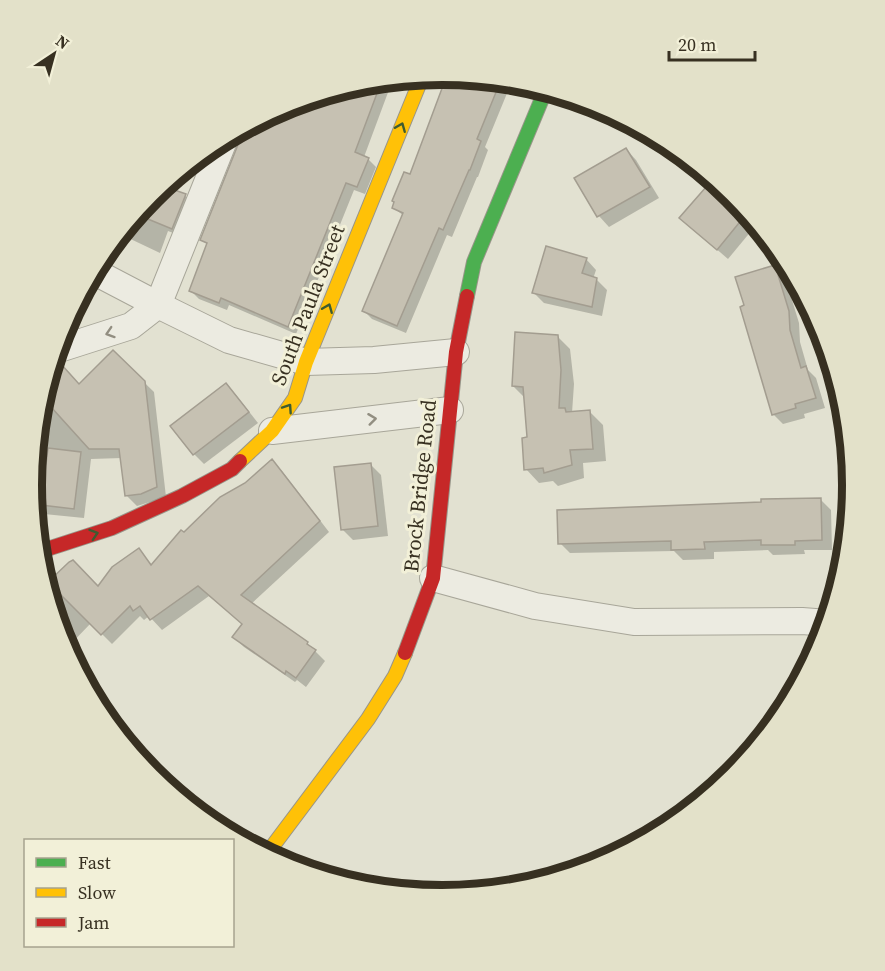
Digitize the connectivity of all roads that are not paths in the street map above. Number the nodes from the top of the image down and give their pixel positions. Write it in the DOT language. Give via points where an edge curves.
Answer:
graph roads {
  1 [pos="418,86"];
  2 [pos="543,98"];
  3 [pos="219,153"];
  4 [pos="102,276"];
  5 [pos="158,305"];
  6 [pos="67,347"];
  7 [pos="456,352"];
  8 [pos="306,363"];
  9 [pos="450,410"];
  10 [pos="272,431"];
  11 [pos="47,549"];
  12 [pos="433,578"];
  13 [pos="819,622"];
  14 [pos="271,848"];
  8 -- 1 [label="street, South Paula Street, one-way"];
  2 -- 7 [label="street, Brock Bridge Road" via="474,262"];
  3 -- 5 [label="street"];
  4 -- 5 [label="street"];
  5 -- 6 [label="street, one-way" via="130,326"];
  5 -- 8 [label="street" via="229,340"];
  7 -- 8 [label="street"];
  7 -- 9 [label="street, Brock Bridge Road"];
  10 -- 8 [label="street, South Paula Street, one-way" via="295,398"];
  10 -- 9 [label="street, one-way"];
  9 -- 12 [label="street, Brock Bridge Road"];
  11 -- 10 [label="street, South Paula Street, one-way" via="112,528 182,496 232,469"];
  12 -- 13 [label="street" via="535,606 634,622"];
  12 -- 14 [label="street, Brock Bridge Road" via="395,676 368,719"];
}
